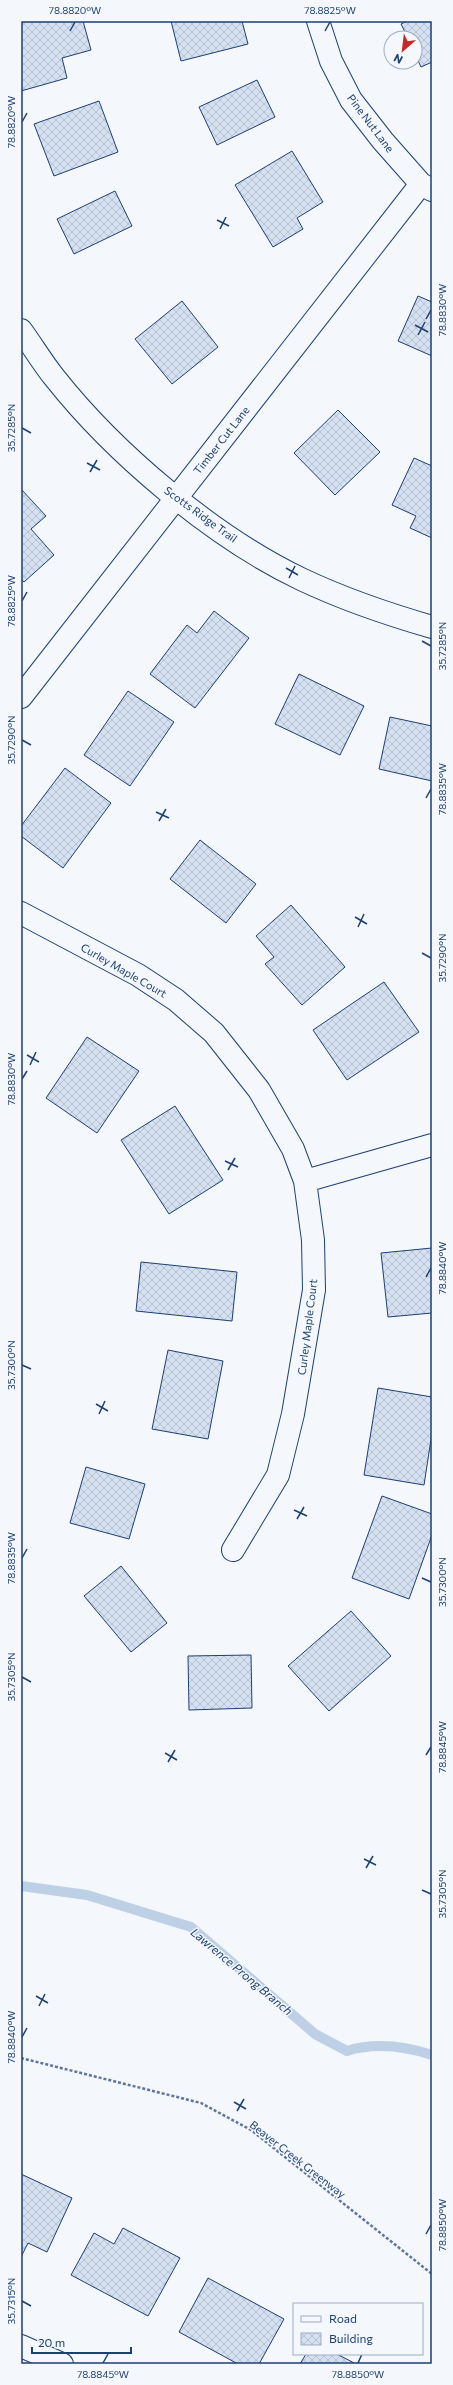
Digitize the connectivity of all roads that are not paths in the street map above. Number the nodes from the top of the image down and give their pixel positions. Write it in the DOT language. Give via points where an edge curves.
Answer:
graph roads {
  1 [pos="318,21"];
  2 [pos="427,187"];
  3 [pos="21,330"];
  4 [pos="176,499"];
  5 [pos="432,627"];
  6 [pos="21,697"];
  7 [pos="21,912"];
  8 [pos="432,1145"];
  9 [pos="305,1181"];
  10 [pos="233,1550"];
  11 [pos="21,2346"];
  12 [pos="62,2364"];
  1 -- 2 [label="street, Pine Nut Lane" via="331,61 351,100 382,141"];
  2 -- 4 [label="street, Timber Cut Lane"];
  3 -- 4 [label="street, Scotts Ridge Trail" via="53,377 97,427"];
  4 -- 5 [label="street, Scotts Ridge Trail" via="261,557 300,579 341,597"];
  4 -- 6 [label="street, Timber Cut Lane"];
  7 -- 9 [label="street, Curley Maple Court" via="138,975 176,1000 214,1033 259,1090 293,1149"];
  8 -- 9 [label="street"];
  9 -- 10 [label="street, Curley Maple Court" via="313,1240 314,1290 293,1414 278,1475"];
  11 -- 12 [label="street"];
}
